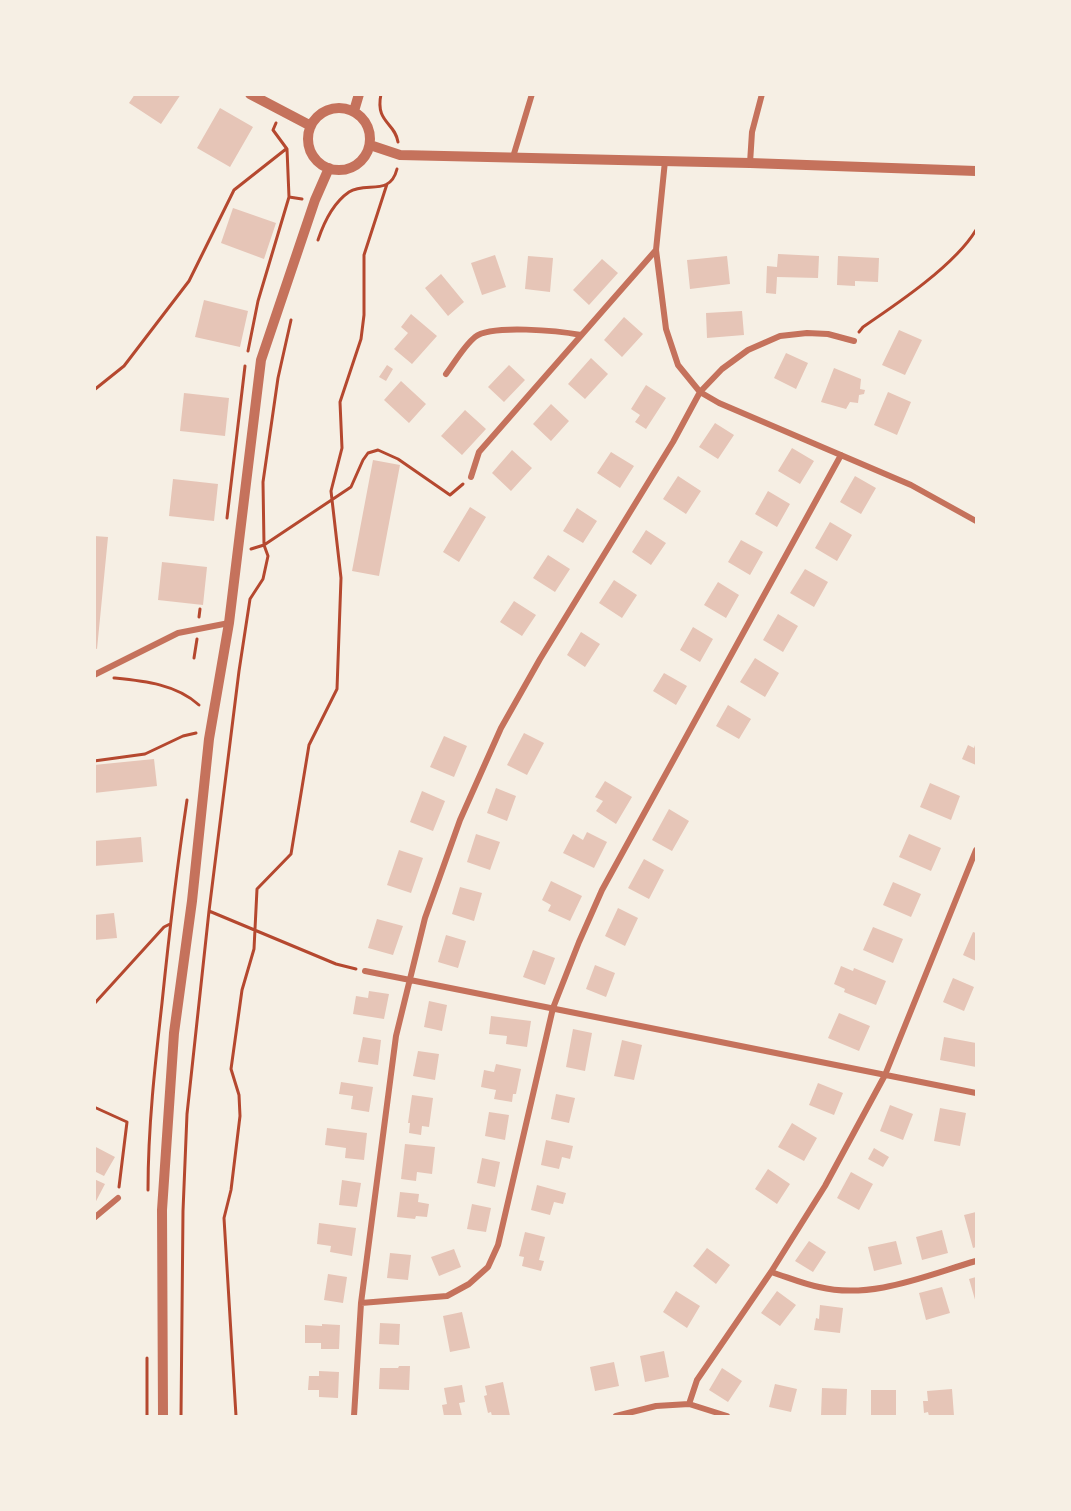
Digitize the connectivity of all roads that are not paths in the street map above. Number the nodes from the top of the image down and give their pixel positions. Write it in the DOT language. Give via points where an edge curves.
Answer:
graph roads {
  1 [pos="250,94"];
  2 [pos="359,94"];
  3 [pos="532,94"];
  4 [pos="762,94"];
  5 [pos="354,111"];
  6 [pos="311,126"];
  7 [pos="370,145"];
  8 [pos="513,157"];
  9 [pos="665,161"];
  10 [pos="750,163"];
  11 [pos="329,168"];
  12 [pos="976,171"];
  13 [pos="656,250"];
  14 [pos="581,335"];
  15 [pos="854,341"];
  16 [pos="446,374"];
  17 [pos="700,392"];
  18 [pos="841,455"];
  19 [pos="471,477"];
  20 [pos="976,521"];
  21 [pos="229,623"];
  22 [pos="94,675"];
  23 [pos="976,854"];
  24 [pos="365,971"];
  25 [pos="409,981"];
  26 [pos="553,1008"];
  27 [pos="885,1075"];
  28 [pos="976,1093"];
  29 [pos="118,1198"];
  30 [pos="94,1218"];
  31 [pos="976,1261"];
  32 [pos="771,1272"];
  33 [pos="362,1303"];
  34 [pos="689,1404"];
  35 [pos="163,1416"];
  36 [pos="354,1416"];
  37 [pos="616,1416"];
  38 [pos="727,1416"];
  1 -- 6 [label="street"];
  2 -- 5 [label="street"];
  3 -- 8 [label="street"];
  4 -- 10 [label="street" via="752,132"];
  5 -- 6 [label="street" via="326,111"];
  5 -- 7 [label="street" via="368,125"];
  6 -- 11 [label="street" via="308,141 313,155"];
  7 -- 8 [label="street" via="400,155"];
  7 -- 11 [label="street" via="362,161 353,167"];
  8 -- 9 [label="street"];
  9 -- 10 [label="street"];
  9 -- 13 [label="street"];
  10 -- 12 [label="street"];
  11 -- 21 [label="street" via="261,360"];
  13 -- 14 [label="street"];
  13 -- 17 [label="street" via="666,329 678,365"];
  14 -- 16 [label="street" via="498,330 476,336"];
  14 -- 19 [label="street" via="479,452"];
  15 -- 17 [label="street" via="818,334 780,336 748,350"];
  17 -- 18 [label="street"];
  17 -- 25 [label="street" via="501,728 460,820 425,918"];
  18 -- 20 [label="street" via="911,484"];
  18 -- 26 [label="street" via="602,890"];
  21 -- 22 [label="street" via="178,633"];
  21 -- 35 [label="street" via="209,739 174,1033 162,1210"];
  23 -- 27 [label="street"];
  24 -- 25 [label="street"];
  25 -- 26 [label="street"];
  25 -- 33 [label="street" via="396,1036"];
  26 -- 27 [label="street"];
  26 -- 33 [label="street" via="498,1245 488,1267 447,1296"];
  27 -- 28 [label="street"];
  27 -- 32 [label="street" via="825,1186"];
  29 -- 30 [label="street"];
  31 -- 32 [label="street" via="876,1290 820,1288"];
  32 -- 34 [label="street" via="697,1380"];
  33 -- 36 [label="street"];
  34 -- 37 [label="street" via="656,1406"];
  34 -- 38 [label="street"];
}
